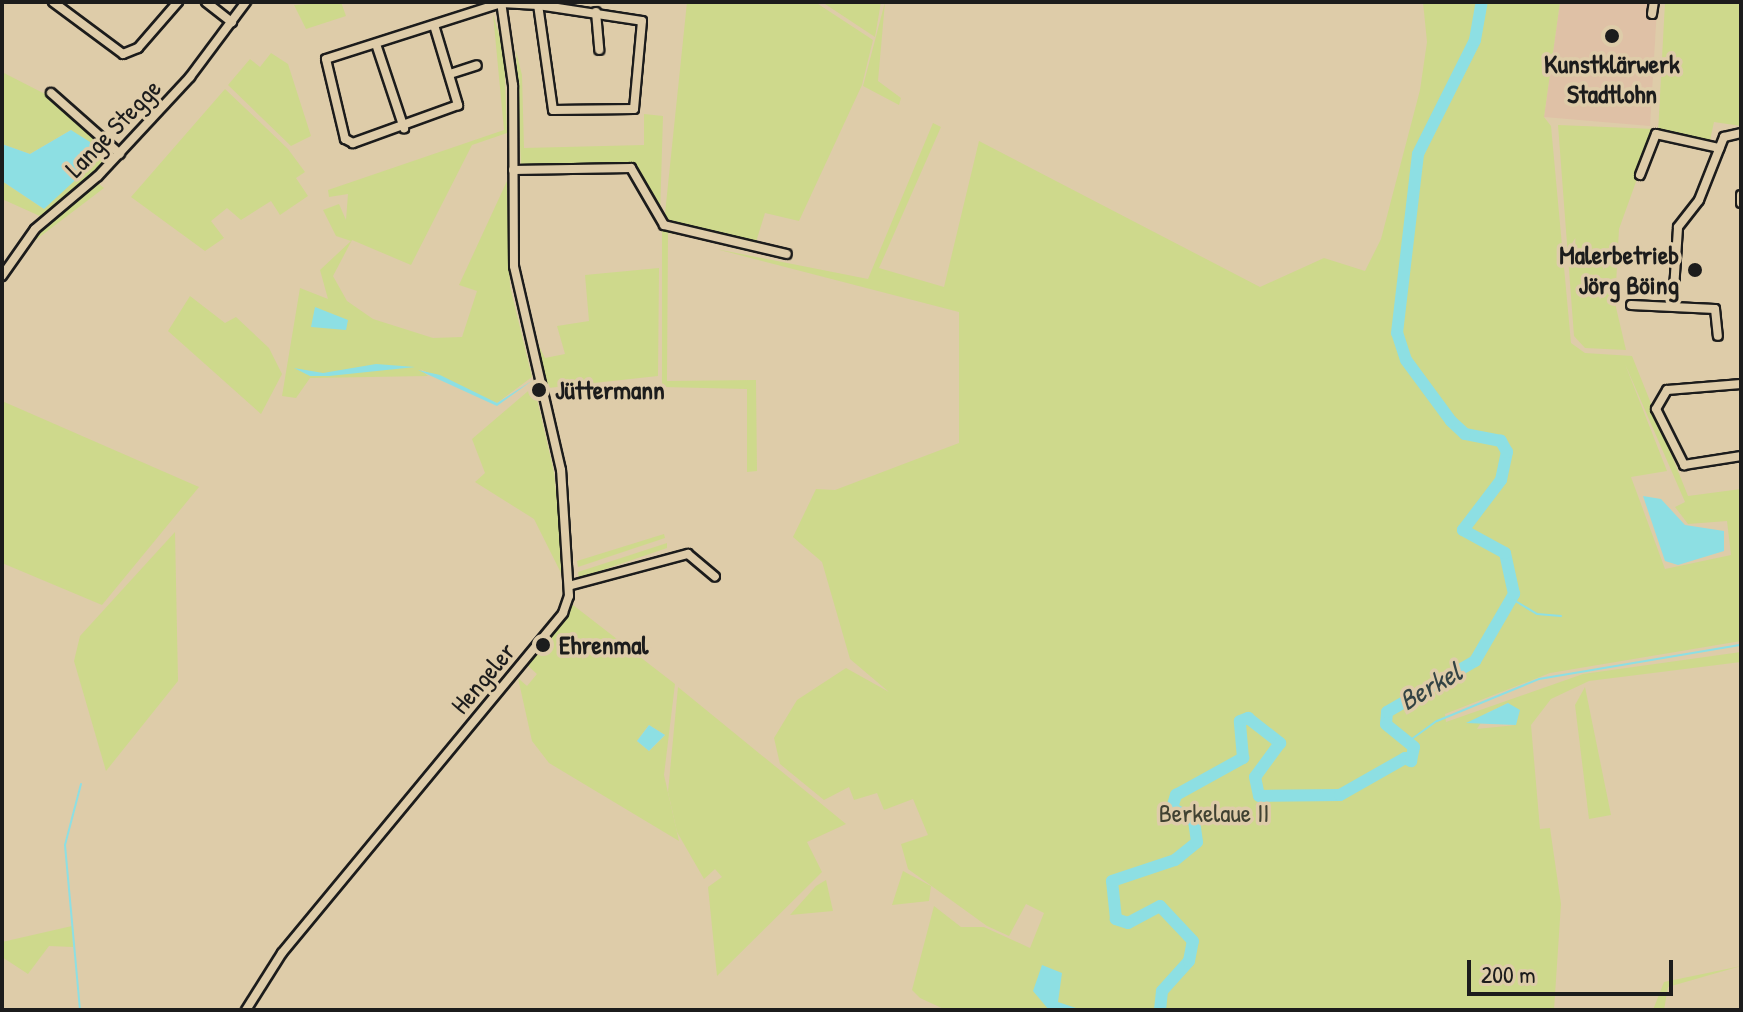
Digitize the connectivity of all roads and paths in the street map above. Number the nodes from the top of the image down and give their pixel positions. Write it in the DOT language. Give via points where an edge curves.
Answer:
graph roads {
  1 [pos="53,2"];
  2 [pos="178,2"];
  3 [pos="206,2"];
  4 [pos="246,2"];
  5 [pos="501,2"];
  6 [pos="1654,2"];
  7 [pos="538,5"];
  8 [pos="596,12"];
  9 [pos="1652,14"];
  10 [pos="232,22"];
  11 [pos="434,25"];
  12 [pos="376,44"];
  13 [pos="599,50"];
  14 [pos="477,65"];
  15 [pos="450,74"];
  16 [pos="51,93"];
  17 [pos="404,128"];
  18 [pos="1741,133"];
  19 [pos="1719,148"];
  20 [pos="120,154"];
  21 [pos="513,170"];
  22 [pos="1640,175"];
  23 [pos="1741,195"];
  24 [pos="1741,203"];
  25 [pos="787,254"];
  26 [pos="2,276"];
  27 [pos="1631,305"];
  28 [pos="1673,305"];
  29 [pos="1718,336"];
  30 [pos="1741,384"];
  31 [pos="1741,456"];
  32 [pos="715,577"];
  33 [pos="572,585"];
  34 [pos="246,1010"];
  1 -- 2 [label="street" via="123,54 138,48"];
  3 -- 10 [label="street"];
  4 -- 10 [label="street, Lange Stegge"];
  5 -- 7 [label="street"];
  5 -- 11 [label="street"];
  5 -- 21 [label="street, Hengeler" via="511,55"];
  6 -- 9 [label="street"];
  7 -- 8 [label="street"];
  7 -- 8 [label="street" via="558,113 627,111 639,100 645,24"];
  8 -- 13 [label="street"];
  10 -- 20 [label="street, Lange Stegge"];
  11 -- 12 [label="street"];
  11 -- 15 [label="street"];
  12 -- 17 [label="street"];
  12 -- 17 [label="street" via="323,66 345,139"];
  14 -- 15 [label="street"];
  15 -- 17 [label="street" via="458,105"];
  16 -- 20 [label="street"];
  18 -- 19 [label="street" via="1728,132"];
  19 -- 22 [label="street" via="1656,134"];
  19 -- 28 [label="street" via="1699,200 1678,227"];
  20 -- 26 [label="street, Lange Stegge" via="35,229"];
  21 -- 25 [label="street" via="631,168 664,225"];
  21 -- 33 [label="street, Hengeler" via="514,266 561,470"];
  23 -- 24 [label="street"];
  27 -- 28 [label="street"];
  28 -- 29 [label="street" via="1715,309"];
  30 -- 31 [label="street" via="1667,390 1656,403 1684,465"];
  32 -- 33 [label="street" via="688,554"];
  33 -- 34 [label="street, Hengeler" via="563,613 282,953"];
}
